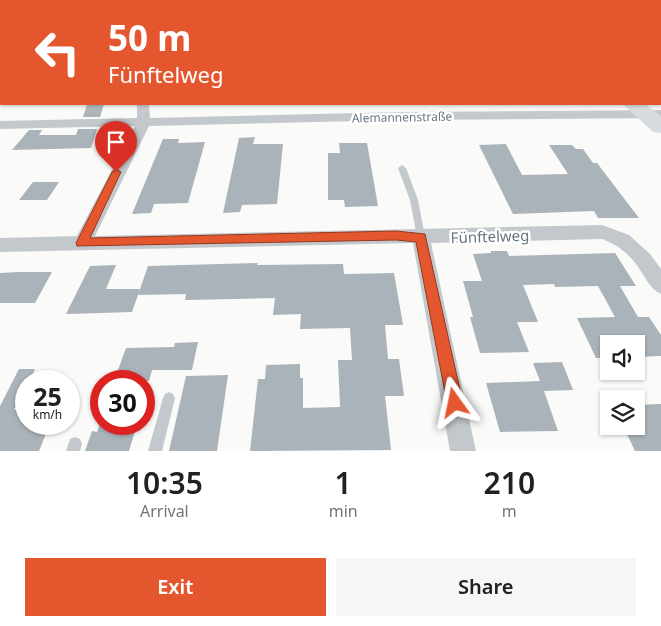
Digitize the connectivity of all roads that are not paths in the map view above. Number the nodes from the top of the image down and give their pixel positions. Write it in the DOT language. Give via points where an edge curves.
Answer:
graph roads {
  1 [pos="143,105"];
  2 [pos="627,109"];
  3 [pos="661,114"];
  4 [pos="144,122"];
  5 [pos="0,125"];
  6 [pos="661,127"];
  7 [pos="402,168"];
  8 [pos="421,238"];
  9 [pos="82,243"];
  10 [pos="0,245"];
  11 [pos="661,285"];
  12 [pos="168,398"];
  13 [pos="155,451"];
  14 [pos="463,451"];
  1 -- 4 [label="street"];
  2 -- 3 [label="street, Alemannenstraße"];
  2 -- 4 [label="street, Alemannenstraße"];
  2 -- 6 [label="main road"];
  4 -- 5 [label="street, Alemannenstraße"];
  4 -- 9 [label="street"];
  7 -- 8 [label="lane" via="414,200"];
  8 -- 9 [label="street, Fünftelweg"];
  8 -- 11 [label="street, Fünftelweg" via="602,232 629,243"];
  8 -- 14 [label="street"];
  9 -- 10 [label="street, Fünftelweg"];
  12 -- 13 [label="lane"];
}
